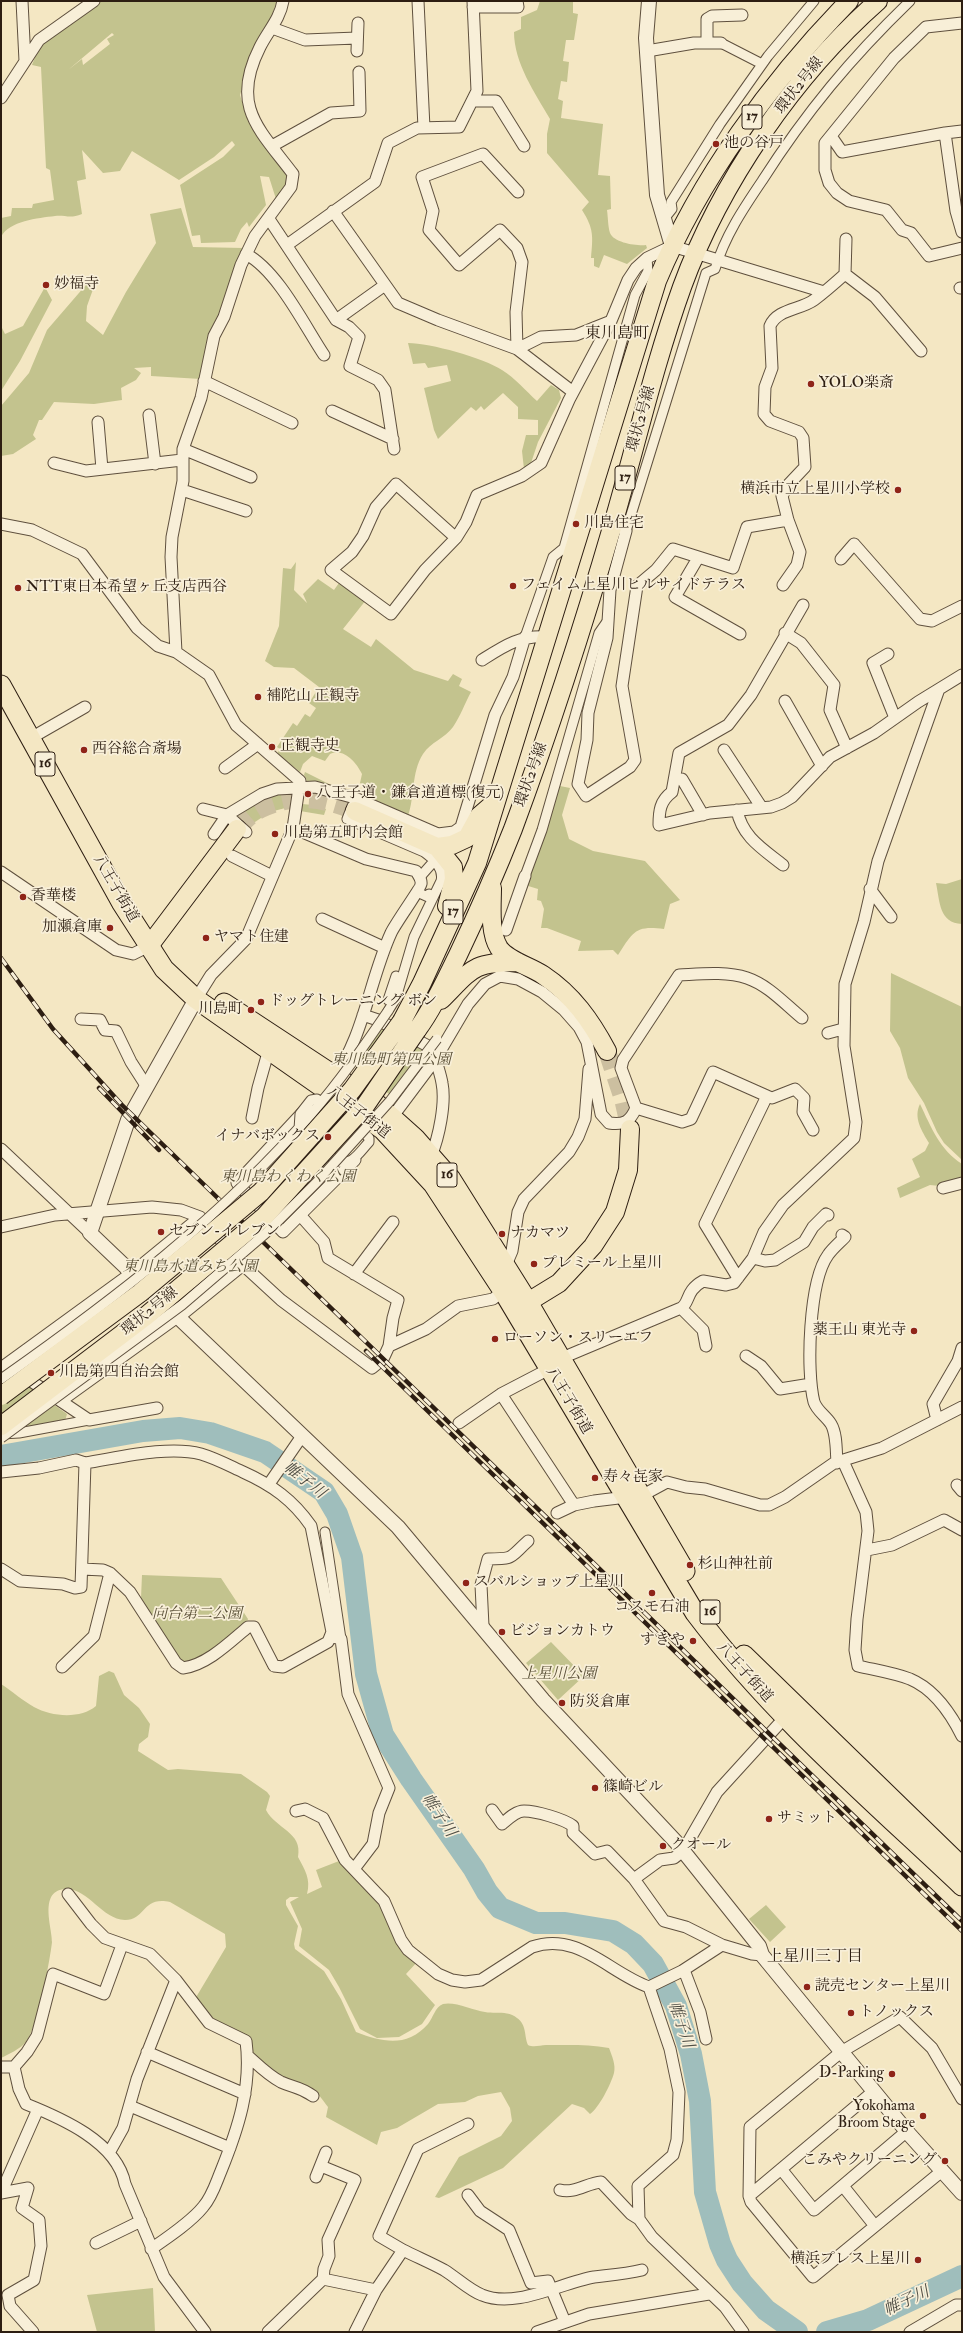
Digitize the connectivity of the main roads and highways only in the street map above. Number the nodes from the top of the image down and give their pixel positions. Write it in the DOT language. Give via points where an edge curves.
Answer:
graph roads {
  1 [pos="849,1"];
  2 [pos="878,1"];
  3 [pos="1,685"];
  4 [pos="496,801"];
  5 [pos="355,804"];
  6 [pos="236,825"];
  7 [pos="436,854"];
  8 [pos="492,885"];
  9 [pos="446,926"];
  10 [pos="152,942"];
  11 [pos="518,962"];
  12 [pos="199,994"];
  13 [pos="432,1009"];
  14 [pos="607,1051"];
  15 [pos="327,1088"];
  16 [pos="630,1129"];
  17 [pos="521,1306"];
  18 [pos="1,1396"];
  19 [pos="1,1426"];
  20 [pos="790,1712"];
  21 [pos="962,1867"];
  22 [pos="962,1886"];
  1 -- 4 [label="main road, 環状2号線 / 17" via="817,33 731,143 672,246 657,281"];
  2 -- 8 [label="main road, 環状2号線 / 17" via="837,40 769,126 738,173 697,252 651,383 619,528"];
  3 -- 10 [label="highway, 八王子街道 / 16" via="89,843"];
  4 -- 7 [label="main road" via="479,816 467,838"];
  4 -- 9 [label="main road, 環状2号線 / 17" via="477,863"];
  5 -- 7 [label="main road"];
  6 -- 10 [label="main road"];
  7 -- 9 [label="main road" via="453,867 454,879 448,901"];
  8 -- 11 [label="main road" via="494,932 499,948"];
  8 -- 13 [label="main road, 環状2号線 / 17"];
  9 -- 18 [label="main road, 環状2号線 / 17, bridge" via="422,983 395,1016 352,1090 261,1192 140,1293"];
  10 -- 12 [label="highway, 八王子街道 / 16" via="164,969"];
  11 -- 13 [label="main road" via="477,966"];
  11 -- 14 [label="main road" via="543,974 572,997 592,1023"];
  12 -- 15 [label="highway, 八王子街道 / 16"];
  12 -- 15 [label="highway, 八王子街道 / 16" via="269,1049"];
  13 -- 19 [label="main road, 環状2号線 / 17, bridge" via="365,1106 264,1217 146,1316"];
  15 -- 17 [label="highway, 八王子街道 / 16" via="383,1130 433,1184 503,1291"];
  15 -- 17 [label="highway, 八王子街道 / 16" via="393,1116 431,1156 451,1179 506,1265"];
  16 -- 17 [label="main road" via="628,1170 615,1212 594,1246 559,1283"];
  17 -- 20 [label="highway, 八王子街道 / 16" via="635,1496 695,1613 724,1652"];
  20 -- 21 [label="highway, 八王子街道 / 16"];
  20 -- 22 [label="highway, 八王子街道 / 16"];
}
